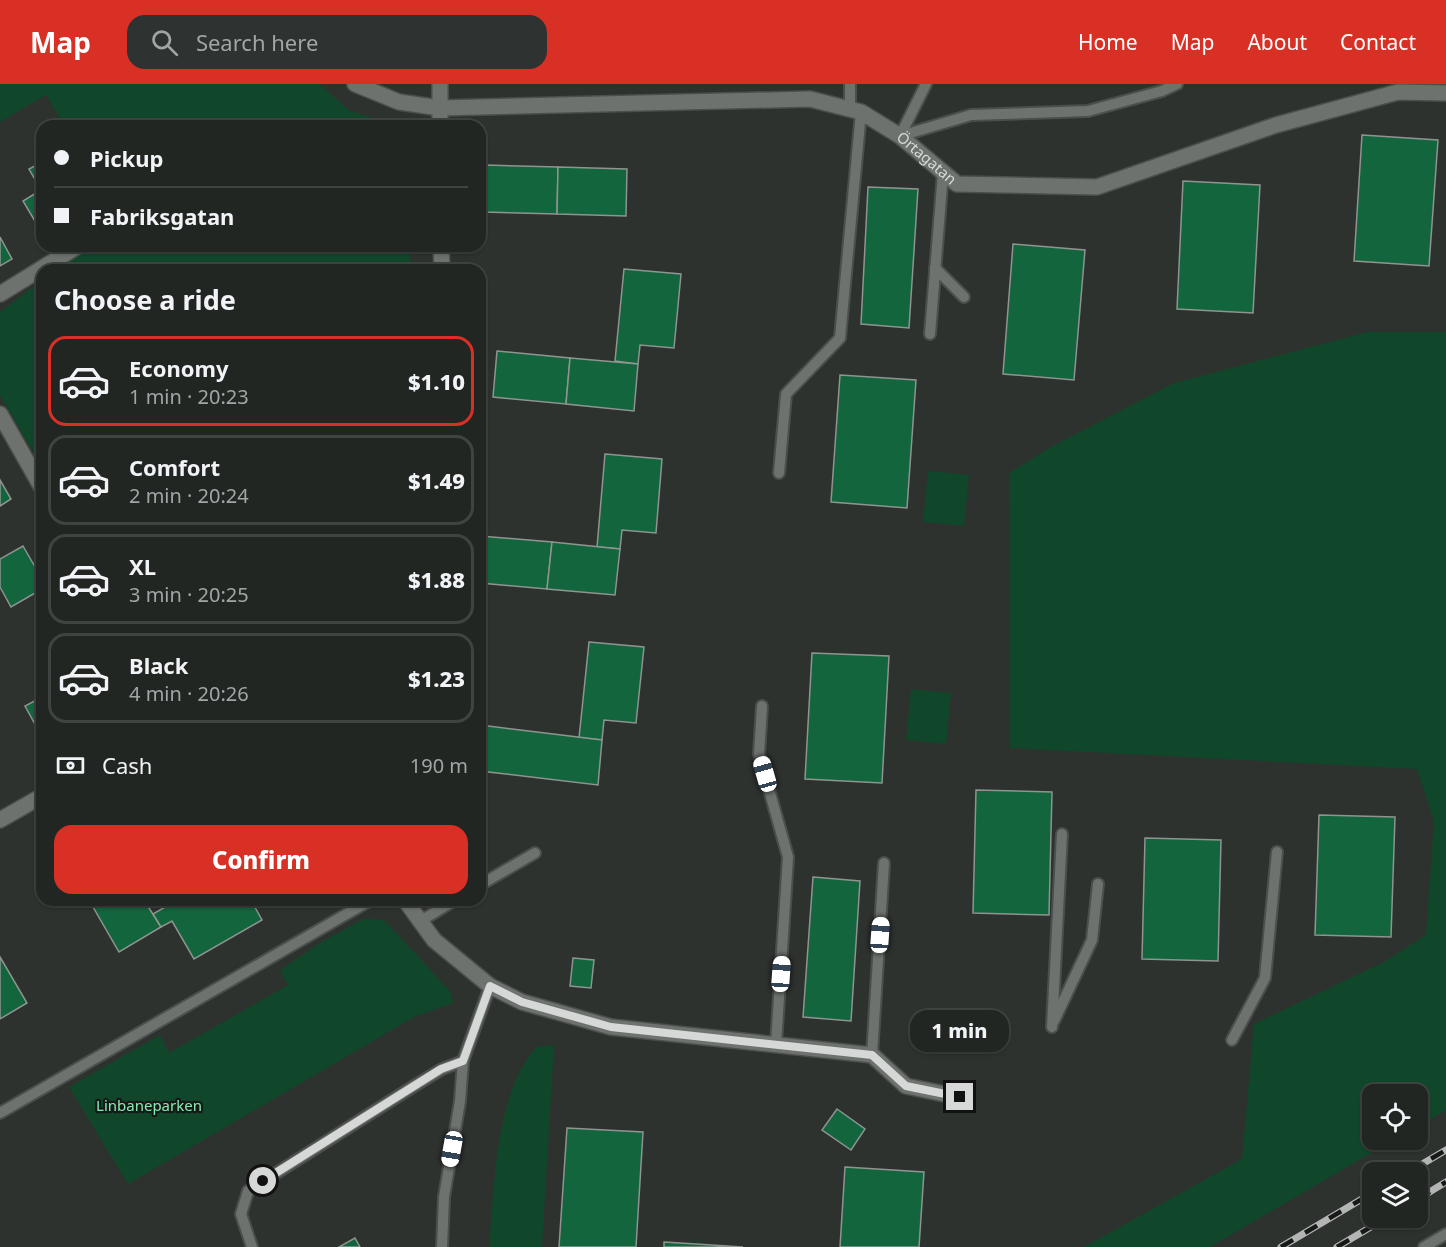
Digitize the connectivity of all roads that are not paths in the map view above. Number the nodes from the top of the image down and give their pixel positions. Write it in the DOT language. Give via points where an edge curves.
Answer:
graph roads {
  1 [pos="355,84"];
  2 [pos="440,84"];
  3 [pos="850,84"];
  4 [pos="926,84"];
  5 [pos="1177,84"];
  6 [pos="1446,93"];
  7 [pos="440,108"];
  8 [pos="856,111"];
  9 [pos="440,120"];
  10 [pos="900,136"];
  11 [pos="943,173"];
  12 [pos="68,252"];
  13 [pos="49,264"];
  14 [pos="935,268"];
  15 [pos="36,272"];
  16 [pos="0,294"];
  17 [pos="964,297"];
  18 [pos="930,334"];
  19 [pos="0,414"];
  20 [pos="779,472"];
  21 [pos="36,477"];
  22 [pos="762,706"];
  23 [pos="36,799"];
  24 [pos="0,820"];
  25 [pos="1062,834"];
  26 [pos="1277,852"];
  27 [pos="535,853"];
  28 [pos="884,863"];
  29 [pos="486,882"];
  30 [pos="1098,884"];
  31 [pos="361,906"];
  32 [pos="409,906"];
  33 [pos="444,906"];
  34 [pos="418,921"];
  35 [pos="490,986"];
  36 [pos="1232,1040"];
  37 [pos="776,1044"];
  38 [pos="872,1055"];
  39 [pos="463,1061"];
  40 [pos="960,1097"];
  41 [pos="0,1113"];
  42 [pos="1446,1234"];
  43 [pos="252,1247"];
  44 [pos="442,1247"];
  45 [pos="1424,1247"];
  1 -- 7 [label="street, Örtagatan" via="399,102"];
  2 -- 7 [label="street"];
  3 -- 8 [label="lane"];
  4 -- 10 [label="lane"];
  5 -- 10 [label="lane" via="1088,111 971,115"];
  6 -- 11 [label="street, Örtagatan" via="1398,92 1287,122 1097,187 957,184"];
  7 -- 8 [label="street, Örtagatan" via="810,99"];
  7 -- 9 [label="street"];
  8 -- 10 [label="street, Örtagatan"];
  8 -- 20 [label="lane" via="840,338 786,394"];
  10 -- 11 [label="street, Örtagatan"];
  11 -- 14 [label="lane"];
  12 -- 13 [label="street"];
  14 -- 17 [label="lane"];
  14 -- 18 [label="lane"];
  15 -- 16 [label="street"];
  19 -- 21 [label="street"];
  22 -- 37 [label="lane" via="759,754 789,857"];
  23 -- 24 [label="street"];
  25 -- 30 [label="lane" via="1052,1027 1092,940"];
  26 -- 36 [label="lane" via="1265,978"];
  27 -- 29 [label="lane"];
  28 -- 38 [label="lane"];
  31 -- 41 [label="lane"];
  32 -- 34 [label="street"];
  33 -- 34 [label="lane"];
  34 -- 35 [label="street" via="434,940"];
  35 -- 37 [label="street" via="522,1002 611,1027"];
  35 -- 39 [label="lane"];
  37 -- 38 [label="street"];
  38 -- 40 [label="street" via="906,1086"];
  39 -- 43 [label="lane" via="441,1069 248,1191 241,1214"];
  39 -- 44 [label="lane" via="444,1197"];
  42 -- 45 [label="lane"];
}
